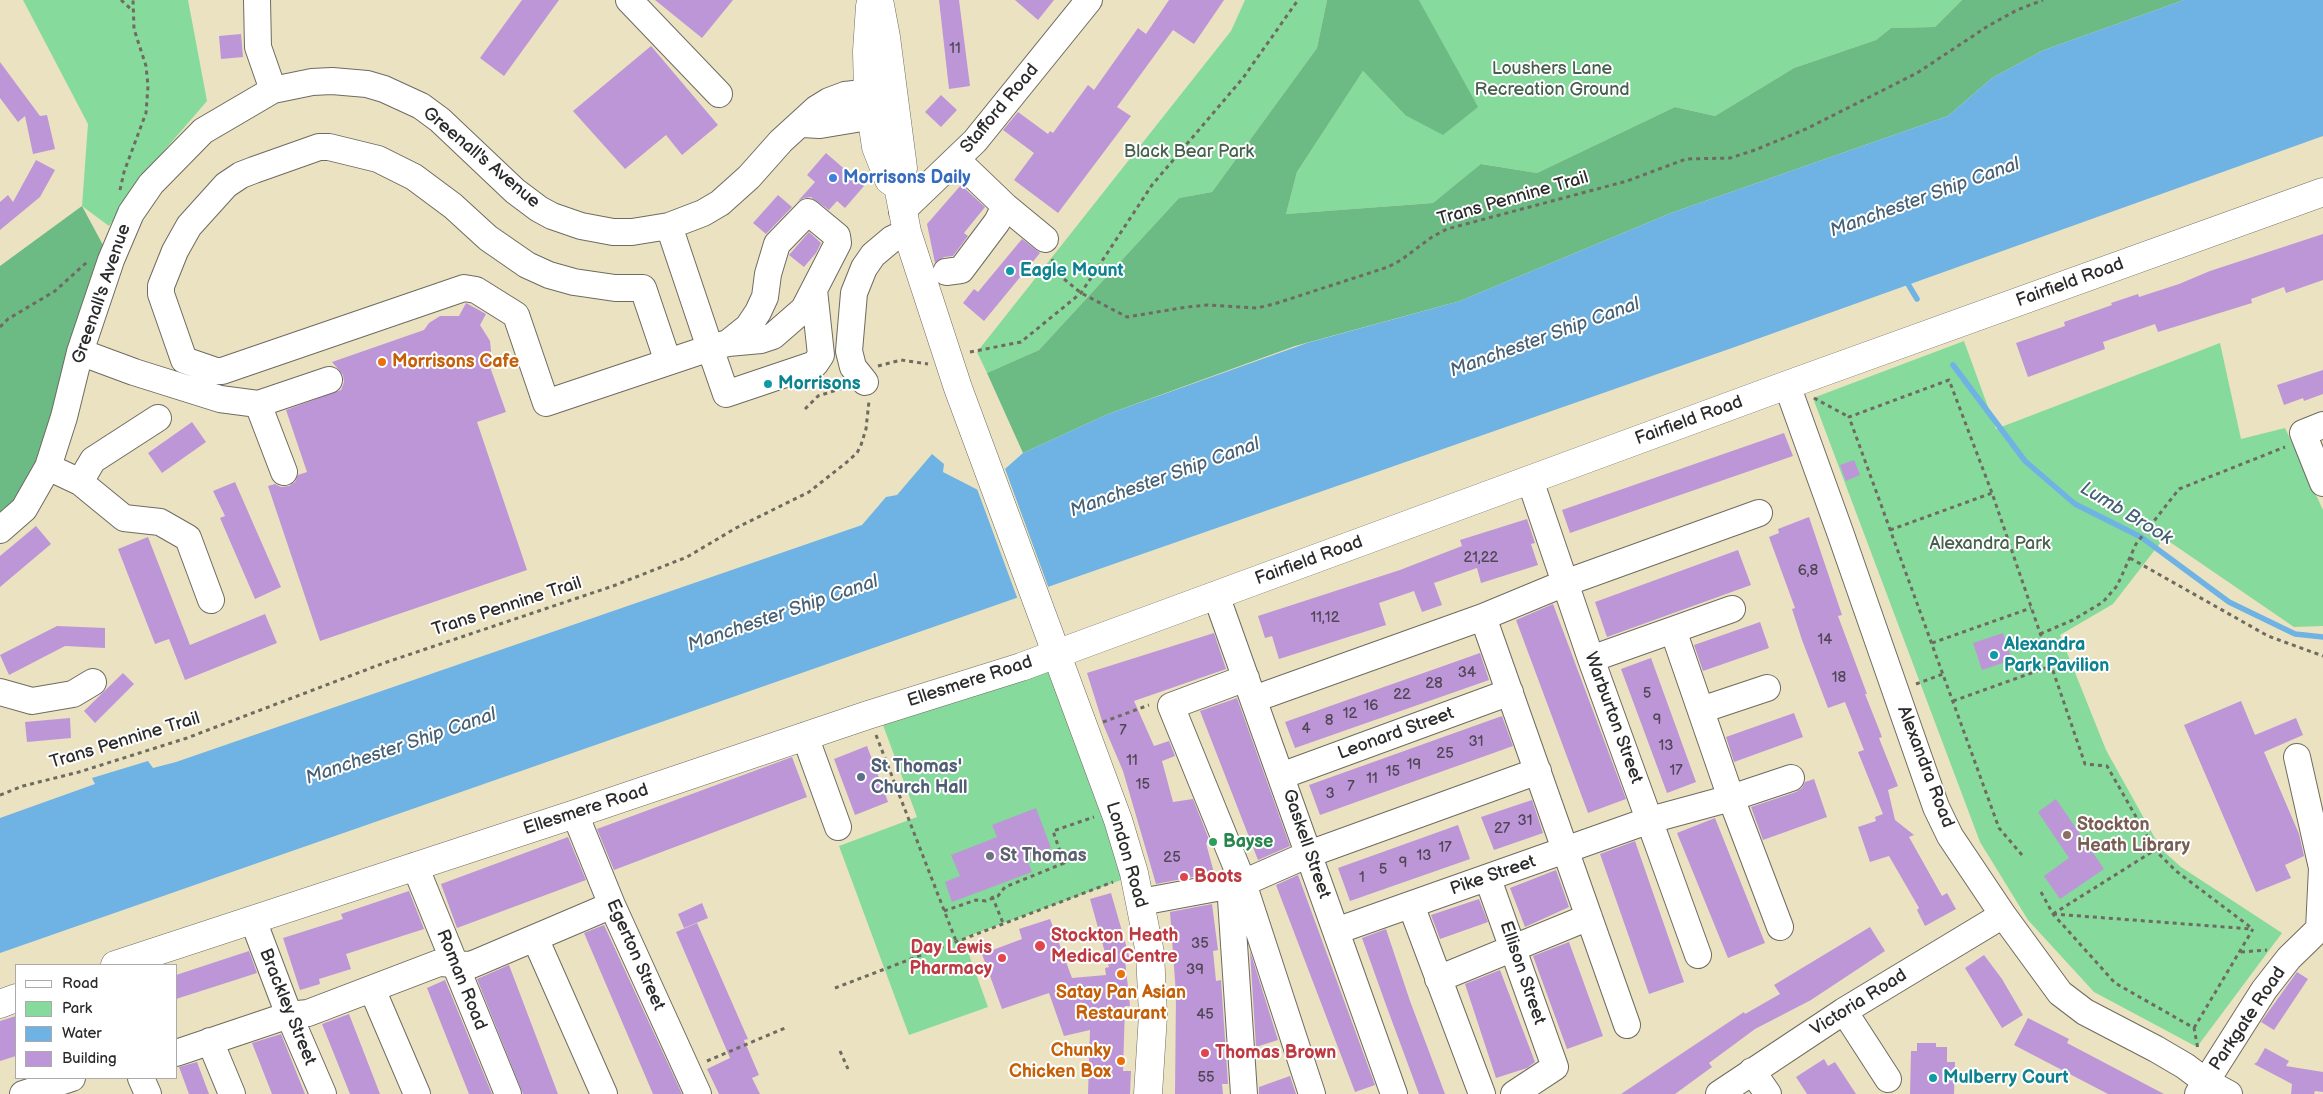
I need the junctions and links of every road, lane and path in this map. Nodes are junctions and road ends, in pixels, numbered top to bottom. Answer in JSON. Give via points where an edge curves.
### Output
{"nodes":[{"id":1,"x":121,"y":0,"type":"edge"},
{"id":2,"x":133,"y":0,"type":"edge"},
{"id":3,"x":257,"y":0,"type":"edge"},
{"id":4,"x":629,"y":0,"type":"edge"},
{"id":5,"x":871,"y":0,"type":"edge"},
{"id":6,"x":879,"y":0,"type":"edge"},
{"id":7,"x":1089,"y":0,"type":"edge"},
{"id":8,"x":1298,"y":0,"type":"edge"},
{"id":9,"x":2043,"y":0,"type":"edge"},
{"id":10,"x":133,"y":10,"type":"junction"},
{"id":11,"x":273,"y":90,"type":"junction"},
{"id":12,"x":719,"y":94,"type":"dead end"},
{"id":13,"x":882,"y":103,"type":"junction"},
{"id":14,"x":957,"y":160,"type":"junction"},
{"id":15,"x":2323,"y":192,"type":"edge"},
{"id":16,"x":1005,"y":206,"type":"junction"},
{"id":17,"x":902,"y":210,"type":"junction"},
{"id":18,"x":131,"y":213,"type":"junction"},
{"id":19,"x":669,"y":226,"type":"junction"},
{"id":20,"x":1044,"y":239,"type":"joint"},
{"id":21,"x":110,"y":260,"type":"junction"},
{"id":22,"x":946,"y":272,"type":"dead end"},
{"id":23,"x":1081,"y":293,"type":"junction"},
{"id":24,"x":809,"y":300,"type":"junction"},
{"id":25,"x":0,"y":327,"type":"edge"},
{"id":26,"x":719,"y":345,"type":"junction"},
{"id":27,"x":80,"y":352,"type":"junction"},
{"id":28,"x":950,"y":357,"type":"junction"},
{"id":29,"x":668,"y":362,"type":"junction"},
{"id":30,"x":329,"y":380,"type":"dead end"},
{"id":31,"x":207,"y":382,"type":"junction"},
{"id":32,"x":865,"y":382,"type":"junction"},
{"id":33,"x":1787,"y":385,"type":"junction"},
{"id":34,"x":838,"y":389,"type":"dead end"},
{"id":35,"x":258,"y":404,"type":"junction"},
{"id":36,"x":805,"y":409,"type":"dead end"},
{"id":37,"x":158,"y":418,"type":"dead end"},
{"id":38,"x":2303,"y":436,"type":"edge"},
{"id":39,"x":48,"y":467,"type":"junction"},
{"id":40,"x":284,"y":472,"type":"dead end"},
{"id":41,"x":1530,"y":480,"type":"junction"},
{"id":42,"x":80,"y":482,"type":"junction"},
{"id":43,"x":2323,"y":482,"type":"edge"},
{"id":44,"x":1992,"y":493,"type":"junction"},
{"id":45,"x":1759,"y":514,"type":"dead end"},
{"id":46,"x":0,"y":530,"type":"edge"},
{"id":47,"x":1890,"y":530,"type":"junction"},
{"id":48,"x":2130,"y":558,"type":"junction"},
{"id":49,"x":1565,"y":583,"type":"junction"},
{"id":50,"x":1216,"y":595,"type":"junction"},
{"id":51,"x":211,"y":600,"type":"dead end"},
{"id":52,"x":2031,"y":608,"type":"junction"},
{"id":53,"x":1732,"y":609,"type":"dead end"},
{"id":54,"x":1483,"y":617,"type":"junction"},
{"id":55,"x":1673,"y":630,"type":"junction"},
{"id":56,"x":2040,"y":634,"type":"junction"},
{"id":57,"x":1932,"y":643,"type":"junction"},
{"id":58,"x":1056,"y":654,"type":"junction"},
{"id":59,"x":2323,"y":656,"type":"edge"},
{"id":60,"x":1591,"y":659,"type":"junction"},
{"id":61,"x":2051,"y":666,"type":"junction"},
{"id":62,"x":1943,"y":674,"type":"junction"},
{"id":63,"x":93,"y":682,"type":"dead end"},
{"id":64,"x":1766,"y":688,"type":"dead end"},
{"id":65,"x":1250,"y":689,"type":"junction"},
{"id":66,"x":1896,"y":691,"type":"junction"},
{"id":67,"x":0,"y":692,"type":"edge"},
{"id":68,"x":1510,"y":692,"type":"junction"},
{"id":69,"x":1953,"y":701,"type":"junction"},
{"id":70,"x":1171,"y":706,"type":"junction"},
{"id":71,"x":1701,"y":710,"type":"junction"},
{"id":72,"x":868,"y":715,"type":"junction"},
{"id":73,"x":1084,"y":729,"type":"junction"},
{"id":74,"x":805,"y":736,"type":"junction"},
{"id":75,"x":2297,"y":757,"type":"dead end"},
{"id":76,"x":1538,"y":771,"type":"junction"},
{"id":77,"x":1281,"y":776,"type":"junction"},
{"id":78,"x":1791,"y":778,"type":"dead end"},
{"id":79,"x":0,"y":795,"type":"edge"},
{"id":80,"x":1731,"y":798,"type":"junction"},
{"id":81,"x":575,"y":814,"type":"junction"},
{"id":82,"x":1101,"y":815,"type":"dead end"},
{"id":83,"x":1650,"y":820,"type":"junction"},
{"id":84,"x":838,"y":828,"type":"dead end"},
{"id":85,"x":1567,"y":850,"type":"junction"},
{"id":86,"x":2155,"y":850,"type":"junction"},
{"id":87,"x":1310,"y":854,"type":"junction"},
{"id":88,"x":2022,"y":855,"type":"dead end"},
{"id":89,"x":415,"y":866,"type":"junction"},
{"id":90,"x":1134,"y":873,"type":"junction"},
{"id":91,"x":1488,"y":879,"type":"junction"},
{"id":92,"x":1236,"y":883,"type":"junction"},
{"id":93,"x":2041,"y":892,"type":"dead end"},
{"id":94,"x":992,"y":897,"type":"junction"},
{"id":95,"x":1141,"y":902,"type":"junction"},
{"id":96,"x":612,"y":905,"type":"junction"},
{"id":97,"x":1411,"y":905,"type":"junction"},
{"id":98,"x":944,"y":910,"type":"junction"},
{"id":99,"x":2053,"y":914,"type":"junction"},
{"id":100,"x":2003,"y":915,"type":"junction"},
{"id":101,"x":1589,"y":917,"type":"junction"},
{"id":102,"x":253,"y":920,"type":"junction"},
{"id":103,"x":1003,"y":923,"type":"junction"},
{"id":104,"x":1780,"y":927,"type":"dead end"},
{"id":105,"x":2321,"y":927,"type":"edge"},
{"id":106,"x":2253,"y":929,"type":"junction"},
{"id":107,"x":1336,"y":931,"type":"junction"},
{"id":108,"x":535,"y":938,"type":"junction"},
{"id":109,"x":956,"y":942,"type":"junction"},
{"id":110,"x":1513,"y":948,"type":"junction"},
{"id":111,"x":1698,"y":955,"type":"dead end"},
{"id":112,"x":118,"y":964,"type":"edge"},
{"id":113,"x":454,"y":964,"type":"junction"},
{"id":114,"x":1438,"y":979,"type":"junction"},
{"id":115,"x":835,"y":988,"type":"dead end"},
{"id":116,"x":372,"y":989,"type":"junction"},
{"id":117,"x":15,"y":998,"type":"edge"},
{"id":118,"x":0,"y":1004,"type":"edge"},
{"id":119,"x":1844,"y":1011,"type":"junction"},
{"id":120,"x":289,"y":1015,"type":"junction"},
{"id":121,"x":1627,"y":1025,"type":"dead end"},
{"id":122,"x":784,"y":1028,"type":"dead end"},
{"id":123,"x":2194,"y":1028,"type":"junction"},
{"id":124,"x":210,"y":1041,"type":"junction"},
{"id":125,"x":840,"y":1050,"type":"dead end"},
{"id":126,"x":178,"y":1052,"type":"edge"},
{"id":127,"x":848,"y":1069,"type":"dead end"},
{"id":128,"x":688,"y":1070,"type":"junction"},
{"id":129,"x":1752,"y":1071,"type":"junction"},
{"id":130,"x":69,"y":1079,"type":"edge"},
{"id":131,"x":141,"y":1079,"type":"edge"},
{"id":132,"x":1888,"y":1079,"type":"dead end"},
{"id":133,"x":2202,"y":1088,"type":"edge"},
{"id":134,"x":23,"y":1094,"type":"edge"},
{"id":135,"x":148,"y":1094,"type":"edge"},
{"id":136,"x":232,"y":1094,"type":"edge"},
{"id":137,"x":323,"y":1094,"type":"edge"},
{"id":138,"x":417,"y":1094,"type":"edge"},
{"id":139,"x":508,"y":1094,"type":"edge"},
{"id":140,"x":604,"y":1094,"type":"edge"},
{"id":141,"x":698,"y":1094,"type":"edge"},
{"id":142,"x":1148,"y":1094,"type":"edge"},
{"id":143,"x":1244,"y":1094,"type":"edge"},
{"id":144,"x":1312,"y":1094,"type":"edge"},
{"id":145,"x":1394,"y":1094,"type":"edge"},
{"id":146,"x":1482,"y":1094,"type":"edge"},
{"id":147,"x":1514,"y":1094,"type":"edge"},
{"id":148,"x":1719,"y":1094,"type":"edge"},
{"id":149,"x":1768,"y":1094,"type":"edge"},
{"id":150,"x":2229,"y":1094,"type":"edge"}],
"edges":[{"from":1,"to":10,"type":"path"},
{"from":2,"to":10,"type":"path"},
{"from":3,"to":11,"type":"street","via":[[258,47]]},
{"from":4,"to":12,"type":"street"},
{"from":5,"to":13,"type":"main road","via":[[867,51]]},
{"from":6,"to":13,"type":"main road","via":[[886,37]]},
{"from":7,"to":14,"type":"street","name":"Stafford Road"},
{"from":8,"to":23,"type":"path","via":[[1243,78],[1152,185]]},
{"from":9,"to":23,"type":"path","name":"Trans Pennine Trail","via":[[1988,26],[1917,73],[1806,129],[1730,158],[1686,159],[1627,181],[1447,230],[1432,236],[1388,267],[1308,294],[1257,308],[1208,305],[1127,317]]},
{"from":10,"to":18,"type":"path","via":[[134,29],[146,66],[148,86],[146,113],[121,182],[121,203]]},
{"from":11,"to":18,"type":"street","name":"Greenall's Avenue","via":[[203,132],[151,184]]},
{"from":11,"to":19,"type":"street","name":"Greenall's Avenue","via":[[332,81],[384,88],[421,106],[440,120],[514,191],[552,216],[613,232]]},
{"from":13,"to":17,"type":"main road","name":"London Road","via":[[878,155]]},
{"from":13,"to":19,"type":"street","name":"Greenall's Avenue","via":[[820,125],[802,124],[780,141],[735,192],[703,213]]},
{"from":14,"to":16,"type":"street"},
{"from":14,"to":17,"type":"street","name":"Stafford Road"},
{"from":15,"to":33,"type":"main road","name":"Fairfield Road"},
{"from":16,"to":20,"type":"street"},
{"from":16,"to":22,"type":"street","via":[[961,270]]},
{"from":17,"to":28,"type":"main road","name":"London Road"},
{"from":17,"to":32,"type":"street","name":"Stafford Road","via":[[892,239],[873,255],[854,293],[849,351],[853,367]]},
{"from":18,"to":21,"type":"street","name":"Greenall's Avenue"},
{"from":19,"to":26,"type":"street"},
{"from":20,"to":23,"type":"path","name":"Trans Pennine Trail","via":[[1058,274]]},
{"from":21,"to":25,"type":"path","via":[[94,256],[55,291]]},
{"from":21,"to":27,"type":"street","name":"Greenall's Avenue"},
{"from":23,"to":28,"type":"path","via":[[1021,342]]},
{"from":24,"to":26,"type":"street","via":[[773,336]]},
{"from":24,"to":26,"type":"street","via":[[821,355],[815,364],[726,394]]},
{"from":24,"to":26,"type":"street","via":[[838,243],[837,236],[808,212],[777,244],[765,298],[748,327]]},
{"from":26,"to":29,"type":"street"},
{"from":27,"to":31,"type":"street","via":[[134,372]]},
{"from":27,"to":39,"type":"street","name":"Greenall's Avenue"},
{"from":28,"to":32,"type":"path","via":[[925,364],[891,362],[874,369]]},
{"from":28,"to":58,"type":"main road","name":"London Road","via":[[958,388]]},
{"from":29,"to":31,"type":"street","via":[[546,403],[516,315],[468,288],[222,371]]},
{"from":29,"to":31,"type":"street","via":[[643,288],[574,282],[527,265],[488,238],[414,177],[378,159],[319,147],[241,175],[226,185],[201,211],[175,251],[161,294],[184,360]]},
{"from":30,"to":35,"type":"street"},
{"from":31,"to":35,"type":"street","via":[[220,399]]},
{"from":32,"to":79,"type":"path","name":"Trans Pennine Trail","via":[[869,398],[866,429],[857,452],[809,492],[736,528],[687,557],[613,586],[384,663],[187,738]]},
{"from":33,"to":41,"type":"main road","name":"Fairfield Road"},
{"from":33,"to":66,"type":"street","name":"Alexandra Road"},
{"from":34,"to":36,"type":"path","via":[[818,396]]},
{"from":35,"to":40,"type":"street"},
{"from":37,"to":42,"type":"street","via":[[93,460]]},
{"from":38,"to":43,"type":"street"},
{"from":38,"to":48,"type":"path","via":[[2179,489],[2136,544]]},
{"from":39,"to":42,"type":"street"},
{"from":39,"to":46,"type":"street","name":"Greenall's Avenue","via":[[24,509]]},
{"from":41,"to":49,"type":"street","name":"Warburton Street"},
{"from":41,"to":50,"type":"main road","name":"Fairfield Road"},
{"from":42,"to":51,"type":"street","via":[[124,518],[160,522],[188,538]]},
{"from":44,"to":47,"type":"path"},
{"from":44,"to":47,"type":"path","via":[[1949,380],[1849,417]]},
{"from":44,"to":52,"type":"path"},
{"from":45,"to":49,"type":"street"},
{"from":47,"to":57,"type":"path"},
{"from":48,"to":56,"type":"path","via":[[2117,586],[2103,602]]},
{"from":48,"to":59,"type":"path","via":[[2268,636]]},
{"from":49,"to":54,"type":"street"},
{"from":49,"to":60,"type":"street","name":"Warburton Street"},
{"from":50,"to":58,"type":"main road","name":"Fairfield Road"},
{"from":50,"to":65,"type":"street","name":"Gaskell Street"},
{"from":52,"to":56,"type":"path"},
{"from":52,"to":57,"type":"path"},
{"from":53,"to":55,"type":"street"},
{"from":54,"to":65,"type":"street"},
{"from":54,"to":68,"type":"street"},
{"from":55,"to":60,"type":"street"},
{"from":55,"to":71,"type":"street"},
{"from":56,"to":61,"type":"path"},
{"from":57,"to":62,"type":"path"},
{"from":58,"to":72,"type":"main road","name":"Ellesmere Road"},
{"from":58,"to":73,"type":"main road","name":"London Road"},
{"from":60,"to":83,"type":"street","name":"Warburton Street"},
{"from":61,"to":69,"type":"path"},
{"from":61,"to":86,"type":"path","via":[[2085,764],[2107,766]]},
{"from":62,"to":66,"type":"path"},
{"from":62,"to":69,"type":"path"},
{"from":63,"to":67,"type":"street","via":[[73,694],[32,701]]},
{"from":64,"to":71,"type":"street"},
{"from":65,"to":70,"type":"street"},
{"from":65,"to":77,"type":"street","name":"Gaskell Street"},
{"from":66,"to":100,"type":"street","name":"Alexandra Road","via":[[1942,821]]},
{"from":68,"to":76,"type":"street"},
{"from":68,"to":77,"type":"street","name":"Leonard Street"},
{"from":69,"to":88,"type":"path","via":[[1999,828]]},
{"from":70,"to":73,"type":"path","via":[[1162,700]]},
{"from":70,"to":92,"type":"street"},
{"from":71,"to":80,"type":"street"},
{"from":72,"to":74,"type":"main road","name":"Ellesmere Road"},
{"from":72,"to":98,"type":"path"},
{"from":73,"to":90,"type":"main road","name":"London Road"},
{"from":74,"to":81,"type":"main road","name":"Ellesmere Road"},
{"from":74,"to":84,"type":"street"},
{"from":75,"to":105,"type":"street","via":[[2322,868]]},
{"from":76,"to":85,"type":"street"},
{"from":76,"to":87,"type":"street"},
{"from":77,"to":87,"type":"street","name":"Gaskell Street"},
{"from":78,"to":80,"type":"street","name":"Pike Street"},
{"from":80,"to":83,"type":"street","name":"Pike Street"},
{"from":80,"to":104,"type":"street"},
{"from":81,"to":89,"type":"main road","name":"Ellesmere Road"},
{"from":81,"to":96,"type":"street","name":"Egerton Street"},
{"from":82,"to":94,"type":"path","via":[[1053,832],[1064,863],[1005,887],[998,896]]},
{"from":83,"to":85,"type":"street","name":"Pike Street"},
{"from":83,"to":111,"type":"street","name":"Warburton Street"},
{"from":85,"to":91,"type":"street","name":"Pike Street"},
{"from":85,"to":101,"type":"street"},
{"from":86,"to":99,"type":"path"},
{"from":86,"to":106,"type":"path","via":[[2176,871]]},
{"from":87,"to":92,"type":"street"},
{"from":87,"to":107,"type":"street","name":"Gaskell Street"},
{"from":89,"to":102,"type":"main road","name":"Ellesmere Road"},
{"from":89,"to":113,"type":"street","name":"Roman Road"},
{"from":90,"to":95,"type":"main road","name":"London Road"},
{"from":90,"to":103,"type":"path"},
{"from":91,"to":97,"type":"street","name":"Pike Street"},
{"from":91,"to":110,"type":"street","name":"Ellison Street"},
{"from":92,"to":95,"type":"street"},
{"from":92,"to":143,"type":"street"},
{"from":92,"to":144,"type":"street"},
{"from":93,"to":99,"type":"path"},
{"from":94,"to":98,"type":"path"},
{"from":94,"to":103,"type":"path"},
{"from":95,"to":142,"type":"main road","name":"London Road","via":[[1152,981]]},
{"from":96,"to":108,"type":"street"},
{"from":96,"to":128,"type":"street","name":"Egerton Street"},
{"from":97,"to":107,"type":"street","name":"Pike Street"},
{"from":97,"to":114,"type":"street"},
{"from":98,"to":109,"type":"path"},
{"from":99,"to":106,"type":"path"},
{"from":99,"to":123,"type":"path","via":[[2115,983]]},
{"from":100,"to":119,"type":"street","name":"Victoria Road"},
{"from":100,"to":133,"type":"street","name":"Alexandra Road","via":[[2060,993],[2085,1012],[2156,1049]]},
{"from":101,"to":110,"type":"street"},
{"from":101,"to":121,"type":"street"},
{"from":102,"to":112,"type":"main road","name":"Ellesmere Road"},
{"from":102,"to":120,"type":"street","name":"Brackley Street"},
{"from":103,"to":109,"type":"path"},
{"from":105,"to":133,"type":"street","name":"Parkgate Road","via":[[2289,958],[2264,990]]},
{"from":106,"to":123,"type":"path"},
{"from":107,"to":145,"type":"street","name":"Gaskell Street"},
{"from":108,"to":113,"type":"street","via":[[471,965]]},
{"from":108,"to":140,"type":"street"},
{"from":109,"to":115,"type":"path"},
{"from":110,"to":114,"type":"street"},
{"from":110,"to":147,"type":"street","name":"Ellison Street","via":[[1555,1067]]},
{"from":113,"to":116,"type":"street","via":[[439,963]]},
{"from":113,"to":139,"type":"street","name":"Roman Road"},
{"from":114,"to":146,"type":"street"},
{"from":116,"to":120,"type":"street","via":[[308,1013]]},
{"from":116,"to":138,"type":"street"},
{"from":117,"to":118,"type":"main road"},
{"from":119,"to":129,"type":"street","name":"Victoria Road"},
{"from":119,"to":132,"type":"street"},
{"from":120,"to":124,"type":"street"},
{"from":120,"to":137,"type":"street","name":"Brackley Street"},
{"from":122,"to":128,"type":"path"},
{"from":123,"to":133,"type":"path"},
{"from":124,"to":126,"type":"street"},
{"from":124,"to":136,"type":"street"},
{"from":125,"to":127,"type":"path"},
{"from":128,"to":141,"type":"street","name":"Egerton Street"},
{"from":129,"to":148,"type":"street","name":"Victoria Road"},
{"from":129,"to":149,"type":"street"},
{"from":130,"to":134,"type":"street"},
{"from":131,"to":135,"type":"street"},
{"from":133,"to":150,"type":"street","name":"Alexandra Road"}]}
